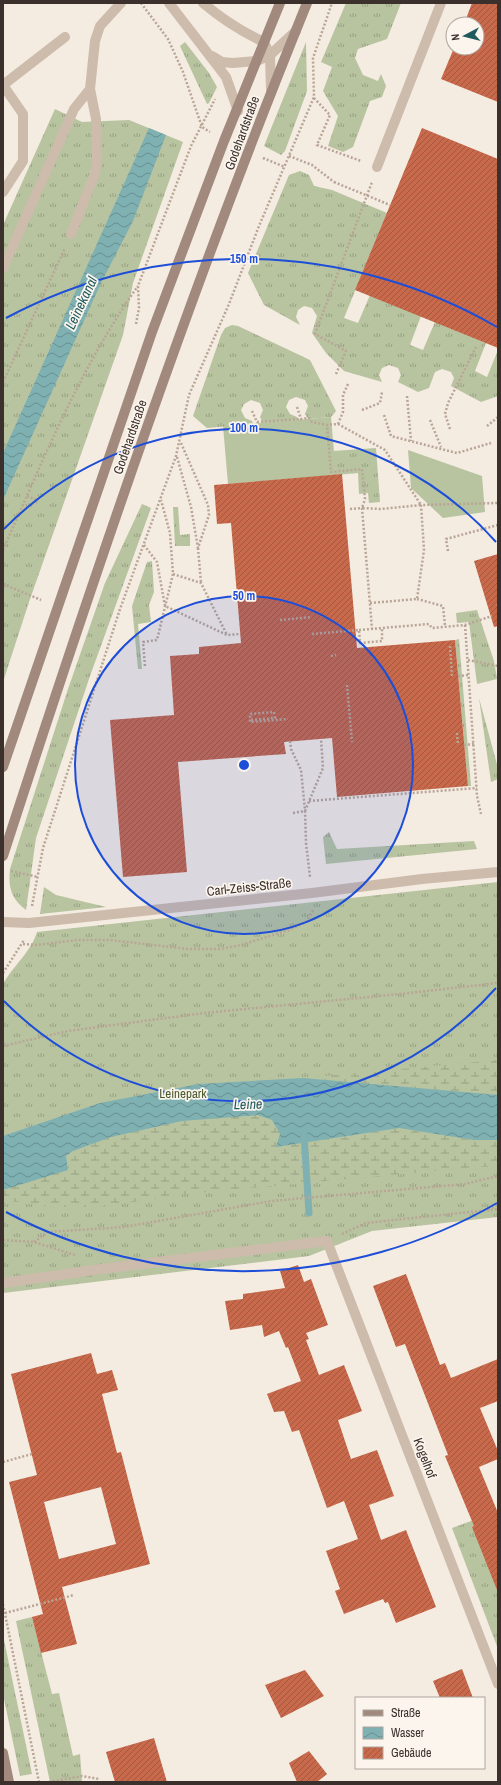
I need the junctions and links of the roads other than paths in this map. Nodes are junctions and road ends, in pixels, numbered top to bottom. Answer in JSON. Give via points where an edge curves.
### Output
{"nodes":[{"id":1,"x":120,"y":3,"type":"edge"},
{"id":2,"x":169,"y":3,"type":"edge"},
{"id":3,"x":203,"y":3,"type":"edge"},
{"id":4,"x":280,"y":3,"type":"edge"},
{"id":5,"x":307,"y":3,"type":"edge"},
{"id":6,"x":441,"y":3,"type":"edge"},
{"id":7,"x":296,"y":31,"type":"junction"},
{"id":8,"x":65,"y":37,"type":"dead end"},
{"id":9,"x":264,"y":42,"type":"junction"},
{"id":10,"x":209,"y":55,"type":"junction"},
{"id":11,"x":270,"y":56,"type":"junction"},
{"id":12,"x":257,"y":61,"type":"junction"},
{"id":13,"x":90,"y":89,"type":"junction"},
{"id":14,"x":271,"y":90,"type":"junction"},
{"id":15,"x":238,"y":111,"type":"junction"},
{"id":16,"x":377,"y":167,"type":"road end"},
{"id":17,"x":3,"y":192,"type":"edge"},
{"id":18,"x":71,"y":234,"type":"road end"},
{"id":19,"x":3,"y":268,"type":"edge"},
{"id":20,"x":3,"y":767,"type":"edge"},
{"id":21,"x":3,"y":856,"type":"edge"},
{"id":22,"x":498,"y":872,"type":"edge"},
{"id":23,"x":3,"y":922,"type":"edge"},
{"id":24,"x":3,"y":1283,"type":"edge"},
{"id":25,"x":498,"y":1684,"type":"edge"},
{"id":26,"x":3,"y":1753,"type":"edge"},
{"id":27,"x":9,"y":1782,"type":"edge"}],
"edges":[{"from":1,"to":13,"type":"street","via":[[100,26],[92,58]]},
{"from":2,"to":10,"type":"street"},
{"from":3,"to":9,"type":"street","via":[[246,34]]},
{"from":4,"to":9,"type":"street","name":"Godehardstraße"},
{"from":5,"to":7,"type":"street","name":"Godehardstraße"},
{"from":6,"to":16,"type":"street"},
{"from":7,"to":11,"type":"street","name":"Godehardstraße"},
{"from":7,"to":14,"type":"street","name":"Godehardstraße"},
{"from":8,"to":17,"type":"street","via":[[3,85],[23,114],[23,161]]},
{"from":9,"to":11,"type":"street"},
{"from":9,"to":12,"type":"street","name":"Godehardstraße"},
{"from":10,"to":12,"type":"street","name":"Godehardstraße","via":[[222,62]]},
{"from":10,"to":15,"type":"street","via":[[226,77]]},
{"from":11,"to":12,"type":"street","name":"Godehardstraße"},
{"from":11,"to":14,"type":"street"},
{"from":12,"to":15,"type":"street","name":"Godehardstraße"},
{"from":13,"to":18,"type":"street","via":[[96,119],[96,163],[94,176]]},
{"from":13,"to":19,"type":"street","via":[[74,109]]},
{"from":14,"to":21,"type":"street","name":"Godehardstraße","via":[[84,606]]},
{"from":15,"to":20,"type":"street","name":"Godehardstraße","via":[[152,332]]},
{"from":22,"to":23,"type":"street","name":"Carl-Zeiss-Straße","via":[[29,923]]},
{"from":24,"to":25,"type":"street","name":"Kogelhof","via":[[327,1241]]},
{"from":26,"to":27,"type":"street"}]}
